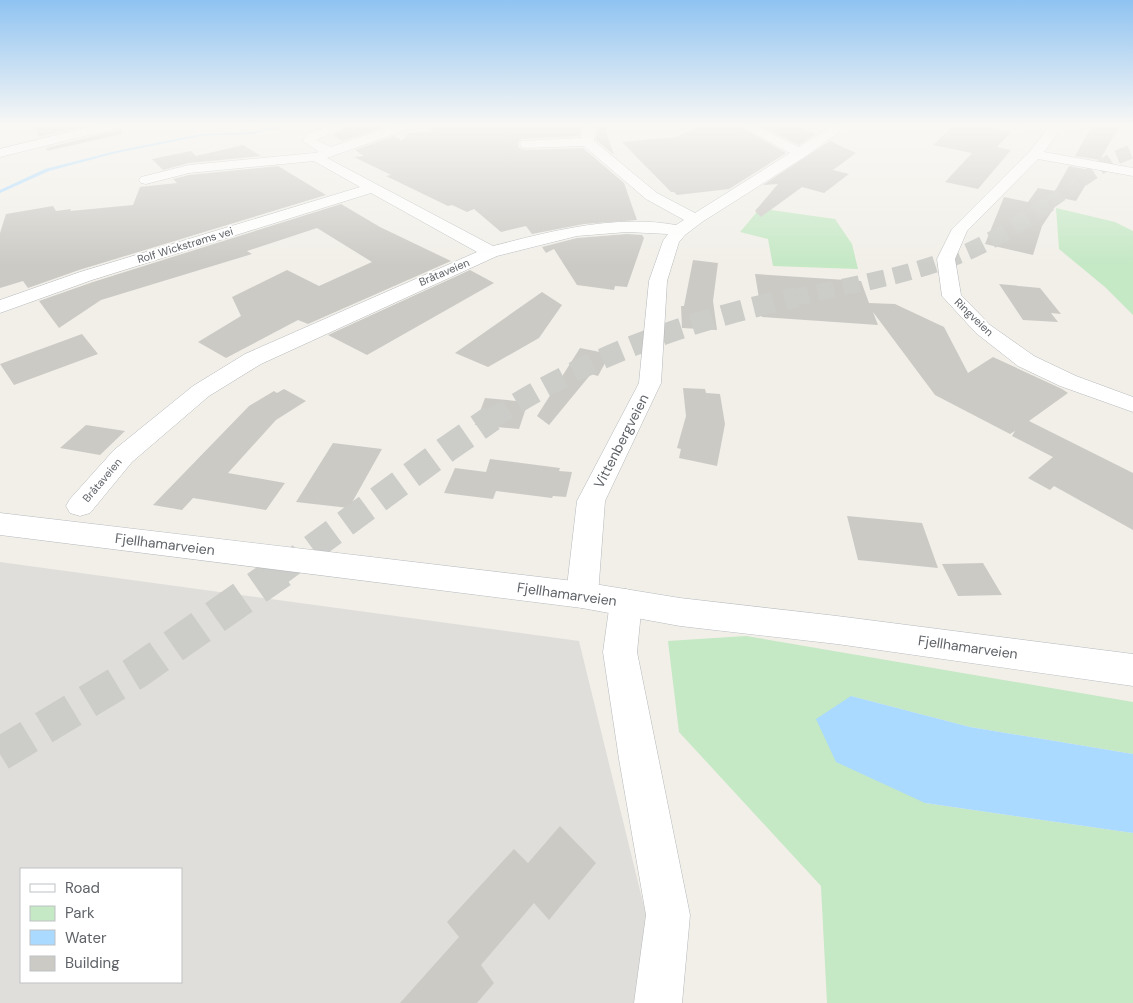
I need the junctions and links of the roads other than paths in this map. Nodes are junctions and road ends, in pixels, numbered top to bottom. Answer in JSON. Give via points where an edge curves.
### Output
{"nodes":[{"id":1,"x":182,"y":171,"type":"edge"},
{"id":2,"x":346,"y":171,"type":"edge"},
{"id":3,"x":621,"y":171,"type":"edge"},
{"id":4,"x":773,"y":171,"type":"edge"},
{"id":5,"x":1018,"y":171,"type":"edge"},
{"id":6,"x":146,"y":180,"type":"dead end"},
{"id":7,"x":372,"y":188,"type":"junction"},
{"id":8,"x":687,"y":225,"type":"junction"},
{"id":9,"x":491,"y":252,"type":"junction"},
{"id":10,"x":0,"y":307,"type":"edge"},
{"id":11,"x":1133,"y":405,"type":"edge"},
{"id":12,"x":80,"y":506,"type":"dead end"},
{"id":13,"x":0,"y":524,"type":"edge"},
{"id":14,"x":582,"y":595,"type":"junction"},
{"id":15,"x":626,"y":602,"type":"junction"},
{"id":16,"x":1133,"y":670,"type":"edge"},
{"id":17,"x":658,"y":1003,"type":"edge"}],
"edges":[{"from":1,"to":6,"type":"street"},
{"from":2,"to":7,"type":"street"},
{"from":3,"to":8,"type":"street"},
{"from":4,"to":8,"type":"street"},
{"from":5,"to":11,"type":"street","name":"Ringveien","via":[[960,229],[946,259],[952,296],[983,329],[1026,360],[1068,381]]},
{"from":7,"to":9,"type":"street"},
{"from":7,"to":10,"type":"street","name":"Rolf Wickstrøms vei","via":[[86,276]]},
{"from":8,"to":9,"type":"street","name":"Bråtaveien","via":[[577,231]]},
{"from":8,"to":14,"type":"street","name":"Vittenbergveien","via":[[671,241],[658,281],[650,383],[591,501]]},
{"from":9,"to":12,"type":"street","name":"Bråtaveien","via":[[253,359],[201,391],[123,456]]},
{"from":13,"to":14,"type":"street","name":"Fjellhamarveien"},
{"from":14,"to":15,"type":"street","name":"Fjellhamarveien"},
{"from":15,"to":16,"type":"street","name":"Fjellhamarveien","via":[[680,612]]},
{"from":15,"to":17,"type":"street","via":[[620,652],[668,915]]}]}
